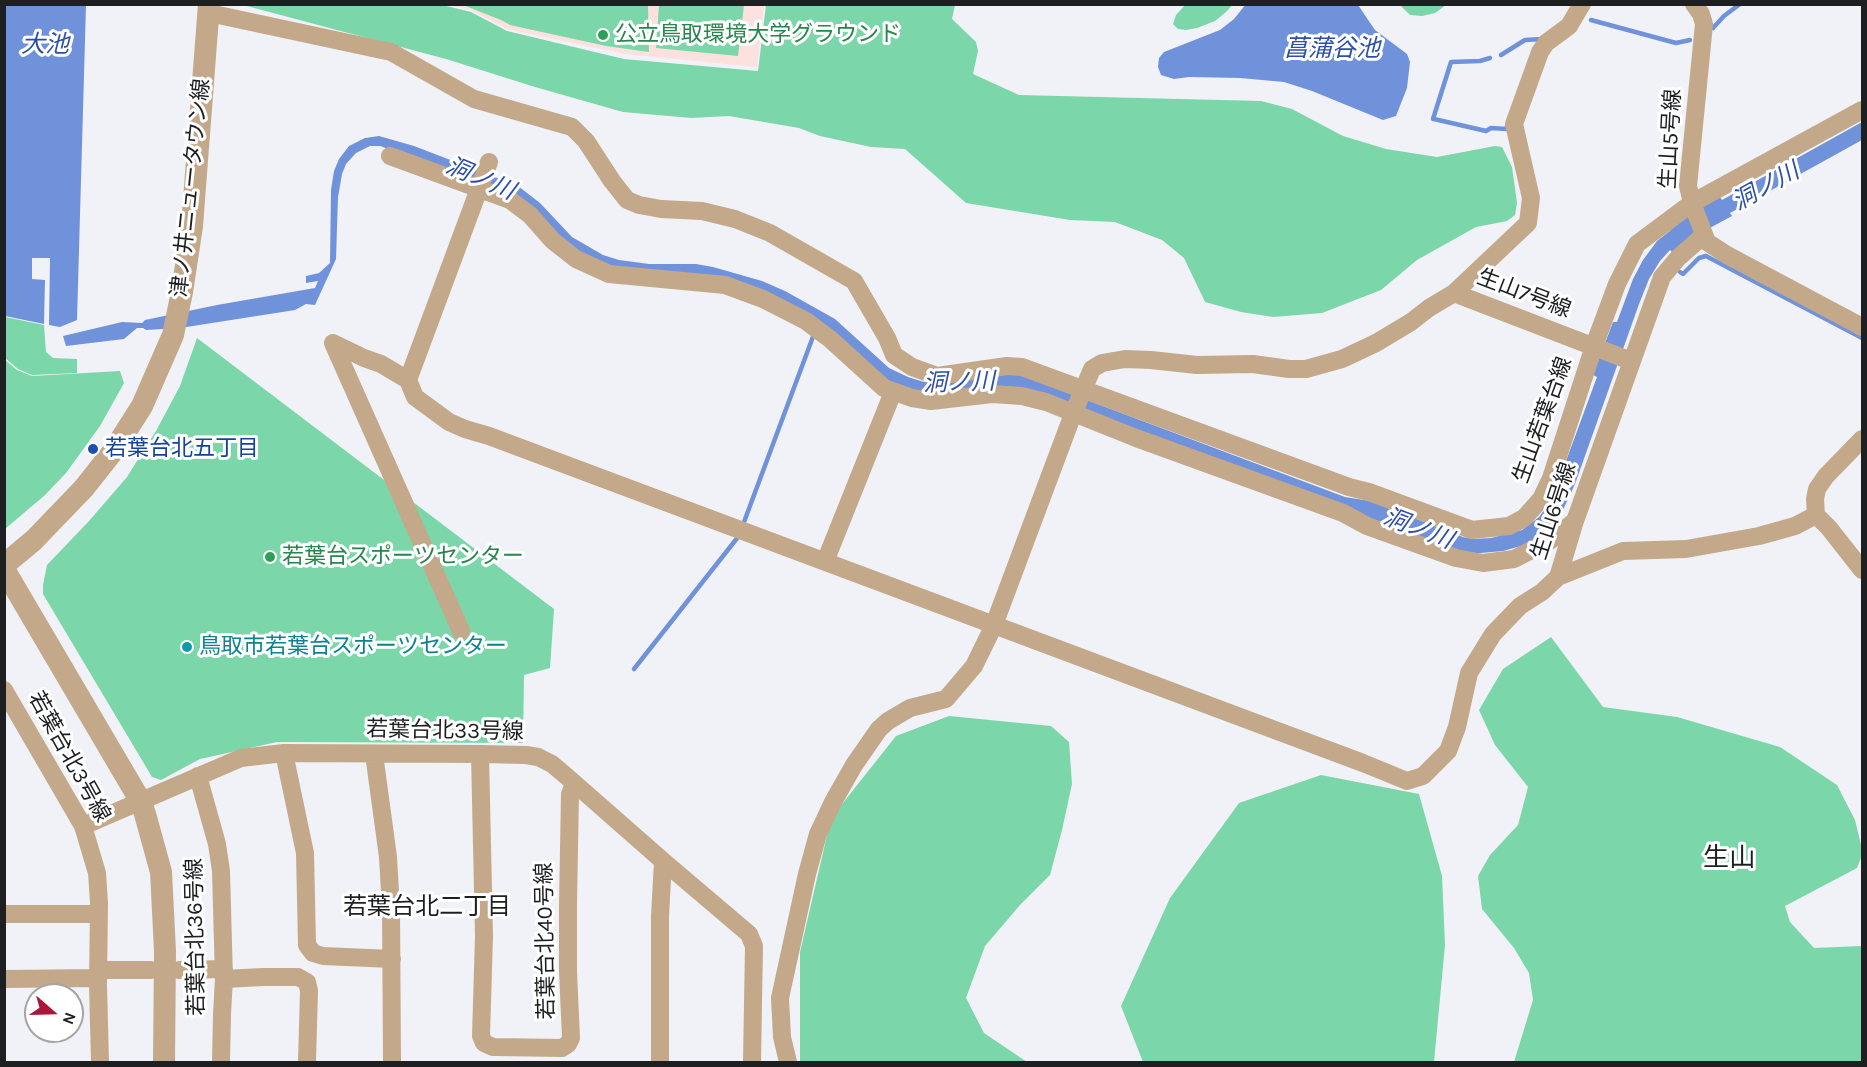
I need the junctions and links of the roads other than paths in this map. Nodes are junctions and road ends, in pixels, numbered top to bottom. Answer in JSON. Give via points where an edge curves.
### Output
{"nodes":[{"id":1,"x":1582,"y":4,"type":"edge"},
{"id":2,"x":1695,"y":4,"type":"edge"},
{"id":3,"x":209,"y":9,"type":"edge"},
{"id":4,"x":1863,"y":110,"type":"edge"},
{"id":5,"x":390,"y":156,"type":"dead end"},
{"id":6,"x":489,"y":162,"type":"dead end"},
{"id":7,"x":479,"y":190,"type":"junction"},
{"id":8,"x":1692,"y":203,"type":"junction"},
{"id":9,"x":1704,"y":235,"type":"junction"},
{"id":10,"x":1454,"y":293,"type":"junction"},
{"id":11,"x":1863,"y":327,"type":"edge"},
{"id":12,"x":1594,"y":346,"type":"junction"},
{"id":13,"x":1631,"y":361,"type":"junction"},
{"id":14,"x":408,"y":380,"type":"junction"},
{"id":15,"x":1083,"y":389,"type":"junction"},
{"id":16,"x":893,"y":392,"type":"junction"},
{"id":17,"x":1073,"y":414,"type":"junction"},
{"id":18,"x":1863,"y":439,"type":"edge"},
{"id":19,"x":1816,"y":515,"type":"junction"},
{"id":20,"x":1575,"y":521,"type":"junction"},
{"id":21,"x":825,"y":562,"type":"junction"},
{"id":22,"x":4,"y":567,"type":"edge"},
{"id":23,"x":1863,"y":570,"type":"edge"},
{"id":24,"x":1558,"y":577,"type":"junction"},
{"id":25,"x":994,"y":625,"type":"junction"},
{"id":26,"x":461,"y":631,"type":"dead end"},
{"id":27,"x":4,"y":690,"type":"edge"},
{"id":28,"x":284,"y":753,"type":"junction"},
{"id":29,"x":374,"y":754,"type":"junction"},
{"id":30,"x":480,"y":754,"type":"junction"},
{"id":31,"x":198,"y":776,"type":"junction"},
{"id":32,"x":574,"y":784,"type":"junction"},
{"id":33,"x":141,"y":802,"type":"junction"},
{"id":34,"x":83,"y":826,"type":"junction"},
{"id":35,"x":663,"y":861,"type":"junction"},
{"id":36,"x":5,"y":910,"type":"edge"},
{"id":37,"x":99,"y":914,"type":"junction"},
{"id":38,"x":392,"y":959,"type":"junction"},
{"id":39,"x":151,"y":970,"type":"dead end"},
{"id":40,"x":179,"y":970,"type":"dead end"},
{"id":41,"x":98,"y":974,"type":"junction"},
{"id":42,"x":224,"y":974,"type":"junction"},
{"id":43,"x":4,"y":979,"type":"edge"},
{"id":44,"x":100,"y":1062,"type":"edge"},
{"id":45,"x":164,"y":1062,"type":"edge"},
{"id":46,"x":221,"y":1062,"type":"edge"},
{"id":47,"x":307,"y":1062,"type":"edge"},
{"id":48,"x":392,"y":1062,"type":"edge"},
{"id":49,"x":660,"y":1062,"type":"edge"},
{"id":50,"x":752,"y":1062,"type":"edge"},
{"id":51,"x":788,"y":1062,"type":"edge"}],
"edges":[{"from":1,"to":10,"type":"street","name":"生山7号線","via":[[1569,26],[1539,52],[1514,124],[1531,198],[1528,223]]},
{"from":2,"to":8,"type":"street","name":"生山5号線","via":[[1704,24],[1688,186]]},
{"from":3,"to":15,"type":"street","name":"生山若葉台線","via":[[391,52],[474,99],[572,128],[586,141],[627,200],[735,219],[780,238],[854,281],[894,355],[912,367],[937,376],[1022,367]]},
{"from":3,"to":22,"type":"street","name":"津ノ井ニュータウン線","via":[[192,225],[173,335],[142,406],[114,450],[84,488]]},
{"from":4,"to":8,"type":"street","name":"生山若葉台線"},
{"from":5,"to":7,"type":"street"},
{"from":6,"to":7,"type":"street"},
{"from":7,"to":14,"type":"street"},
{"from":7,"to":16,"type":"street","via":[[510,200],[576,259],[609,274],[724,285],[763,299],[806,321]]},
{"from":8,"to":9,"type":"street","name":"生山5号線"},
{"from":8,"to":12,"type":"street","name":"生山若葉台線","via":[[1637,244]]},
{"from":9,"to":11,"type":"street","name":"生山5号線","via":[[1707,242],[1727,255]]},
{"from":9,"to":13,"type":"street","name":"生山6号線","via":[[1662,277]]},
{"from":10,"to":12,"type":"street","name":"生山7号線"},
{"from":10,"to":15,"type":"street","via":[[1376,343],[1342,359],[1306,369],[1125,360],[1102,363],[1092,369]]},
{"from":12,"to":13,"type":"street","name":"生山7号線"},
{"from":12,"to":15,"type":"street","name":"生山若葉台線","via":[[1541,499],[1524,518],[1489,530],[1452,524]]},
{"from":13,"to":20,"type":"street","name":"生山6号線"},
{"from":14,"to":21,"type":"street","via":[[415,397],[465,429]]},
{"from":14,"to":26,"type":"street","via":[[333,343]]},
{"from":15,"to":17,"type":"street"},
{"from":16,"to":17,"type":"street","via":[[931,401],[992,394],[1022,396]]},
{"from":16,"to":21,"type":"street"},
{"from":17,"to":20,"type":"street","via":[[1456,558],[1483,563],[1514,559],[1551,540]]},
{"from":17,"to":25,"type":"street"},
{"from":18,"to":19,"type":"street","via":[[1817,489]]},
{"from":19,"to":23,"type":"street"},
{"from":19,"to":24,"type":"street","name":"生山6号線","via":[[1795,526],[1759,536],[1686,549],[1623,552]]},
{"from":20,"to":24,"type":"street","name":"生山6号線"},
{"from":21,"to":25,"type":"street"},
{"from":22,"to":33,"type":"street"},
{"from":24,"to":25,"type":"street","via":[[1492,634],[1469,673],[1448,751],[1423,776],[1407,781]]},
{"from":25,"to":51,"type":"street","via":[[958,688],[946,699],[910,708],[879,729],[833,802],[818,834],[780,998]]},
{"from":27,"to":34,"type":"street","name":"若葉台北3号線"},
{"from":28,"to":29,"type":"street","name":"若葉台北33号線"},
{"from":28,"to":31,"type":"street","name":"若葉台北33号線","via":[[241,758]]},
{"from":28,"to":38,"type":"street","via":[[305,853],[307,945],[313,953],[323,956]]},
{"from":29,"to":30,"type":"street","name":"若葉台北33号線"},
{"from":29,"to":38,"type":"street","via":[[388,857]]},
{"from":30,"to":32,"type":"street","name":"若葉台北33号線","via":[[538,758],[552,764]]},
{"from":30,"to":32,"type":"street","name":"若葉台北40号線","via":[[484,936],[480,1036],[488,1046],[562,1048],[571,1038],[568,904],[570,794]]},
{"from":31,"to":33,"type":"street","name":"若葉台北33号線"},
{"from":31,"to":42,"type":"street","name":"若葉台北36号線","via":[[217,844]]},
{"from":32,"to":35,"type":"street","name":"若葉台北33号線"},
{"from":33,"to":34,"type":"street","name":"若葉台北33号線"},
{"from":33,"to":45,"type":"street","via":[[161,872]]},
{"from":34,"to":37,"type":"street","name":"若葉台北3号線","via":[[97,873]]},
{"from":35,"to":49,"type":"street"},
{"from":35,"to":50,"type":"street","name":"若葉台北33号線","via":[[749,933],[754,946]]},
{"from":36,"to":37,"type":"street"},
{"from":37,"to":41,"type":"street","name":"若葉台北3号線"},
{"from":38,"to":48,"type":"street"},
{"from":39,"to":41,"type":"street"},
{"from":40,"to":42,"type":"street"},
{"from":41,"to":43,"type":"street"},
{"from":41,"to":44,"type":"street","name":"若葉台北3号線"},
{"from":42,"to":46,"type":"street","name":"若葉台北36号線"},
{"from":42,"to":47,"type":"street","via":[[298,977],[307,981]]}]}
